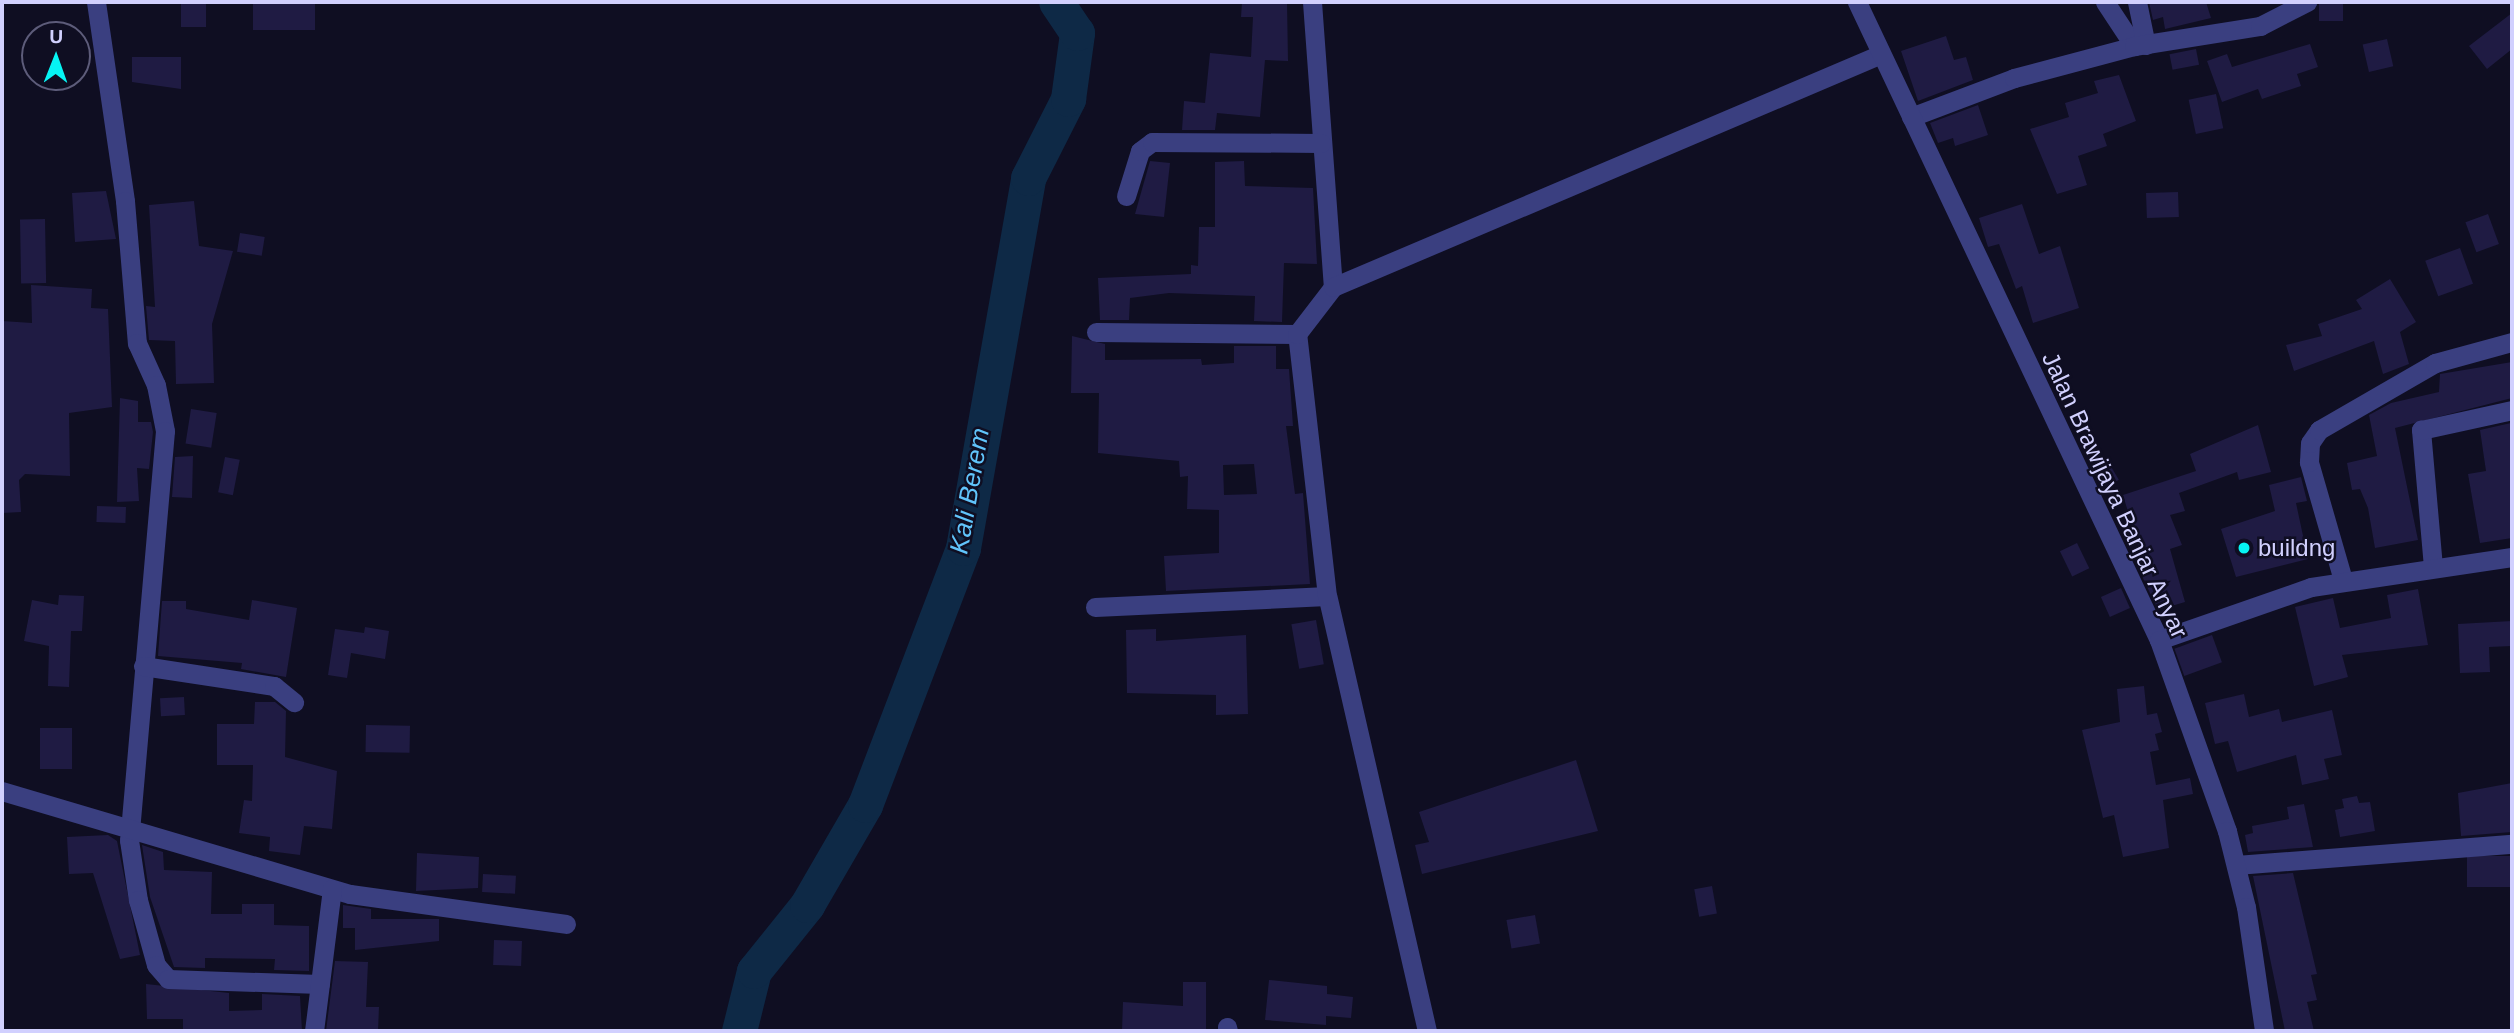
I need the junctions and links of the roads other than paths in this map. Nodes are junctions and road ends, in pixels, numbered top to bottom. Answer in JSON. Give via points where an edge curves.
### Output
{"nodes":[{"id":1,"x":96,"y":2,"type":"edge"},
{"id":2,"x":1312,"y":2,"type":"edge"},
{"id":3,"x":1857,"y":2,"type":"edge"},
{"id":4,"x":2105,"y":2,"type":"edge"},
{"id":5,"x":2137,"y":2,"type":"edge"},
{"id":6,"x":2307,"y":2,"type":"edge"},
{"id":7,"x":2140,"y":45,"type":"junction"},
{"id":8,"x":1879,"y":55,"type":"junction"},
{"id":9,"x":1911,"y":117,"type":"junction"},
{"id":10,"x":1321,"y":143,"type":"junction"},
{"id":11,"x":1126,"y":196,"type":"dead end"},
{"id":12,"x":1333,"y":287,"type":"junction"},
{"id":13,"x":1096,"y":332,"type":"dead end"},
{"id":14,"x":1297,"y":334,"type":"junction"},
{"id":15,"x":2512,"y":342,"type":"edge"},
{"id":16,"x":2512,"y":410,"type":"edge"},
{"id":17,"x":2512,"y":557,"type":"edge"},
{"id":18,"x":2433,"y":567,"type":"junction"},
{"id":19,"x":2343,"y":580,"type":"junction"},
{"id":20,"x":1327,"y":596,"type":"junction"},
{"id":21,"x":1095,"y":607,"type":"dead end"},
{"id":22,"x":2158,"y":640,"type":"junction"},
{"id":23,"x":143,"y":666,"type":"junction"},
{"id":24,"x":294,"y":702,"type":"dead end"},
{"id":25,"x":2,"y":791,"type":"edge"},
{"id":26,"x":130,"y":825,"type":"junction"},
{"id":27,"x":2512,"y":844,"type":"edge"},
{"id":28,"x":2236,"y":865,"type":"junction"},
{"id":29,"x":332,"y":889,"type":"junction"},
{"id":30,"x":566,"y":924,"type":"dead end"},
{"id":31,"x":320,"y":984,"type":"junction"},
{"id":32,"x":314,"y":1031,"type":"edge"},
{"id":33,"x":1427,"y":1031,"type":"edge"},
{"id":34,"x":2264,"y":1031,"type":"edge"}],
"edges":[{"from":1,"to":23,"type":"street","via":[[125,201],[137,343],[156,385],[165,431]]},
{"from":2,"to":10,"type":"street"},
{"from":3,"to":8,"type":"street","name":"Jalan Brawijaya Banjar Anyar"},
{"from":4,"to":7,"type":"street"},
{"from":5,"to":7,"type":"street"},
{"from":6,"to":7,"type":"street","via":[[2260,26]]},
{"from":7,"to":9,"type":"street","via":[[2014,78]]},
{"from":8,"to":9,"type":"street","name":"Jalan Brawijaya Banjar Anyar"},
{"from":8,"to":12,"type":"street"},
{"from":9,"to":22,"type":"street","name":"Jalan Brawijaya Banjar Anyar"},
{"from":10,"to":11,"type":"street","via":[[1152,142],[1140,151]]},
{"from":10,"to":12,"type":"street"},
{"from":12,"to":14,"type":"street"},
{"from":13,"to":14,"type":"street"},
{"from":14,"to":20,"type":"street"},
{"from":15,"to":19,"type":"street","via":[[2435,363],[2319,430],[2310,443],[2309,463]]},
{"from":16,"to":18,"type":"street","via":[[2421,430]]},
{"from":17,"to":18,"type":"street"},
{"from":18,"to":19,"type":"street"},
{"from":19,"to":22,"type":"street"},
{"from":20,"to":21,"type":"street"},
{"from":20,"to":33,"type":"street"},
{"from":22,"to":28,"type":"street","name":"Jalan Brawijaya Banjar Anyar"},
{"from":23,"to":24,"type":"street","via":[[274,686]]},
{"from":23,"to":26,"type":"street"},
{"from":25,"to":26,"type":"street"},
{"from":26,"to":29,"type":"street"},
{"from":26,"to":31,"type":"street","via":[[138,900],[162,976],[200,983]]},
{"from":27,"to":28,"type":"street"},
{"from":28,"to":34,"type":"street","name":"Jalan Brawijaya Banjar Anyar"},
{"from":29,"to":30,"type":"street","via":[[450,913]]},
{"from":29,"to":31,"type":"street"},
{"from":31,"to":32,"type":"street"}]}
